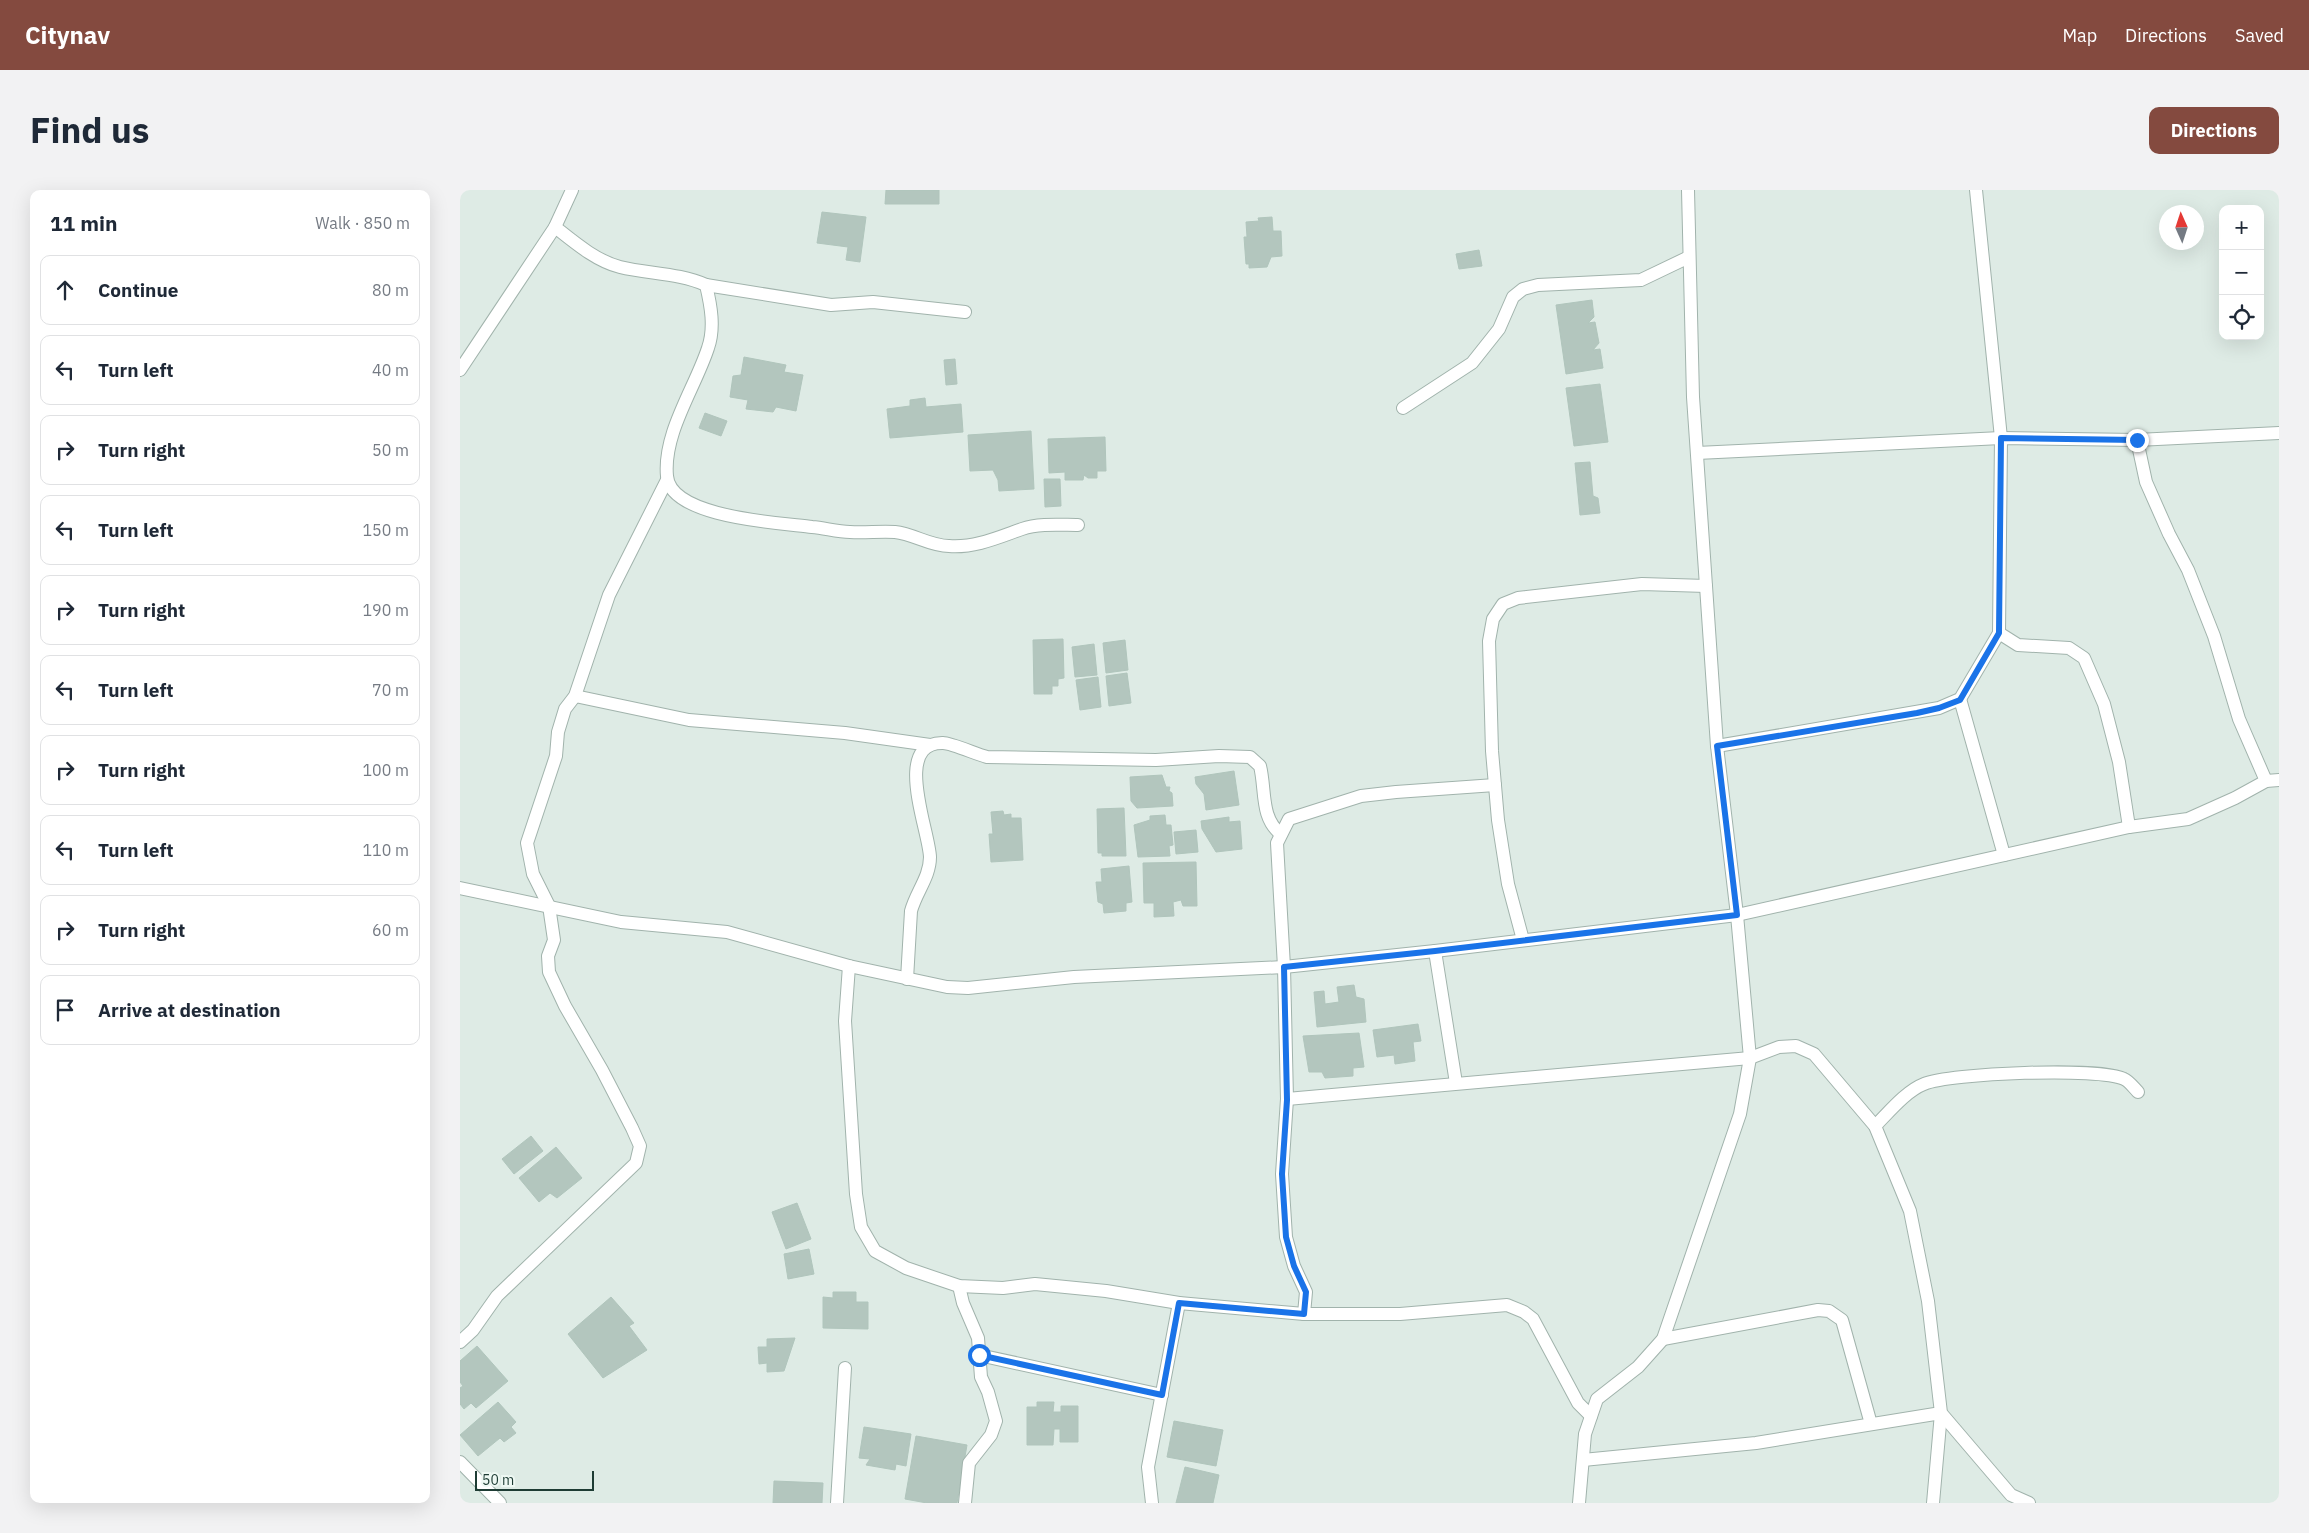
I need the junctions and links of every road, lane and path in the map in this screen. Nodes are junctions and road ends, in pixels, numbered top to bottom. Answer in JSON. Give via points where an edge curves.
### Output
{"nodes":[{"id":1,"x":572,"y":190,"type":"edge"},
{"id":2,"x":1688,"y":190,"type":"edge"},
{"id":3,"x":1976,"y":190,"type":"edge"},
{"id":4,"x":555,"y":227,"type":"junction"},
{"id":5,"x":1689,"y":257,"type":"junction"},
{"id":6,"x":706,"y":285,"type":"junction"},
{"id":7,"x":965,"y":312,"type":"dead end"},
{"id":8,"x":462,"y":363,"type":"edge"},
{"id":9,"x":1404,"y":408,"type":"dead end"},
{"id":10,"x":2279,"y":433,"type":"edge"},
{"id":11,"x":2001,"y":438,"type":"junction"},
{"id":12,"x":2137,"y":440,"type":"junction"},
{"id":13,"x":1697,"y":453,"type":"junction"},
{"id":14,"x":667,"y":480,"type":"junction"},
{"id":15,"x":1078,"y":525,"type":"dead end"},
{"id":16,"x":1706,"y":586,"type":"junction"},
{"id":17,"x":1999,"y":633,"type":"junction"},
{"id":18,"x":574,"y":696,"type":"junction"},
{"id":19,"x":1960,"y":700,"type":"junction"},
{"id":20,"x":930,"y":745,"type":"junction"},
{"id":21,"x":1717,"y":746,"type":"junction"},
{"id":22,"x":2279,"y":780,"type":"edge"},
{"id":23,"x":2266,"y":782,"type":"junction"},
{"id":24,"x":1495,"y":785,"type":"junction"},
{"id":25,"x":2129,"y":827,"type":"junction"},
{"id":26,"x":1282,"y":834,"type":"junction"},
{"id":27,"x":2004,"y":855,"type":"junction"},
{"id":28,"x":460,"y":888,"type":"edge"},
{"id":29,"x":549,"y":906,"type":"junction"},
{"id":30,"x":1737,"y":915,"type":"junction"},
{"id":31,"x":1523,"y":940,"type":"junction"},
{"id":32,"x":1435,"y":951,"type":"junction"},
{"id":33,"x":848,"y":966,"type":"junction"},
{"id":34,"x":1284,"y":967,"type":"junction"},
{"id":35,"x":907,"y":979,"type":"junction"},
{"id":36,"x":1750,"y":1058,"type":"junction"},
{"id":37,"x":1456,"y":1083,"type":"junction"},
{"id":38,"x":2138,"y":1092,"type":"dead end"},
{"id":39,"x":1287,"y":1100,"type":"junction"},
{"id":40,"x":1875,"y":1126,"type":"junction"},
{"id":41,"x":959,"y":1286,"type":"junction"},
{"id":42,"x":1179,"y":1303,"type":"junction"},
{"id":43,"x":1304,"y":1314,"type":"junction"},
{"id":44,"x":1663,"y":1339,"type":"junction"},
{"id":45,"x":460,"y":1342,"type":"edge"},
{"id":46,"x":979,"y":1355,"type":"junction"},
{"id":47,"x":845,"y":1368,"type":"dead end"},
{"id":48,"x":1162,"y":1395,"type":"junction"},
{"id":49,"x":1941,"y":1413,"type":"junction"},
{"id":50,"x":1591,"y":1416,"type":"junction"},
{"id":51,"x":1871,"y":1424,"type":"junction"},
{"id":52,"x":1583,"y":1460,"type":"junction"},
{"id":53,"x":460,"y":1462,"type":"edge"},
{"id":54,"x":500,"y":1503,"type":"edge"},
{"id":55,"x":837,"y":1503,"type":"edge"},
{"id":56,"x":965,"y":1503,"type":"edge"},
{"id":57,"x":1152,"y":1503,"type":"edge"},
{"id":58,"x":1579,"y":1503,"type":"edge"},
{"id":59,"x":1933,"y":1503,"type":"edge"},
{"id":60,"x":2029,"y":1503,"type":"edge"}],
"edges":[{"from":1,"to":4,"type":"street"},
{"from":2,"to":5,"type":"street"},
{"from":3,"to":11,"type":"street"},
{"from":4,"to":6,"type":"street","via":[[579,246],[619,267],[691,278]]},
{"from":4,"to":8,"type":"street"},
{"from":5,"to":9,"type":"street","via":[[1641,280],[1538,284],[1523,288],[1513,297],[1499,329],[1472,363]]},
{"from":5,"to":13,"type":"street"},
{"from":6,"to":7,"type":"street","via":[[831,305],[873,302]]},
{"from":6,"to":14,"type":"street","via":[[713,315],[709,347],[678,419],[666,465]]},
{"from":10,"to":12,"type":"street"},
{"from":11,"to":12,"type":"street"},
{"from":11,"to":13,"type":"street"},
{"from":11,"to":17,"type":"street"},
{"from":12,"to":23,"type":"street","via":[[2146,482],[2188,570],[2214,636],[2239,719]]},
{"from":13,"to":16,"type":"street"},
{"from":14,"to":15,"type":"street","via":[[681,498],[717,514],[850,532],[908,534],[950,546],[982,543],[1024,528]]},
{"from":14,"to":18,"type":"street","via":[[609,595]]},
{"from":16,"to":21,"type":"street"},
{"from":16,"to":24,"type":"street","via":[[1642,584],[1518,598],[1503,604],[1493,620],[1489,641]]},
{"from":17,"to":19,"type":"street"},
{"from":17,"to":25,"type":"street","via":[[2018,645],[2069,648],[2084,658],[2104,704],[2119,762]]},
{"from":18,"to":20,"type":"street","via":[[689,720],[845,733]]},
{"from":18,"to":29,"type":"street","via":[[565,709],[558,732],[556,756],[527,843],[533,874]]},
{"from":19,"to":21,"type":"street","via":[[1917,713]]},
{"from":19,"to":27,"type":"street"},
{"from":20,"to":26,"type":"street","via":[[946,743],[987,757],[1156,760],[1250,757],[1260,766],[1271,826]]},
{"from":20,"to":35,"type":"street","via":[[919,756],[916,776],[930,855],[928,872],[911,911]]},
{"from":21,"to":30,"type":"street"},
{"from":22,"to":23,"type":"street"},
{"from":23,"to":25,"type":"street","via":[[2188,819]]},
{"from":24,"to":26,"type":"street","via":[[1361,796],[1289,819]]},
{"from":24,"to":31,"type":"street","via":[[1508,884]]},
{"from":25,"to":27,"type":"street"},
{"from":26,"to":34,"type":"street","via":[[1277,843]]},
{"from":27,"to":30,"type":"street"},
{"from":28,"to":29,"type":"street"},
{"from":29,"to":33,"type":"street","via":[[621,922],[727,932]]},
{"from":29,"to":45,"type":"street","via":[[554,940],[548,956],[549,972],[640,1146],[636,1163],[497,1296],[473,1330]]},
{"from":30,"to":31,"type":"street"},
{"from":30,"to":36,"type":"street"},
{"from":31,"to":32,"type":"street"},
{"from":32,"to":34,"type":"street"},
{"from":32,"to":37,"type":"street"},
{"from":33,"to":35,"type":"street"},
{"from":33,"to":41,"type":"street","via":[[845,1021],[861,1227],[875,1251],[906,1268]]},
{"from":34,"to":35,"type":"street","via":[[1074,977],[968,988]]},
{"from":34,"to":39,"type":"street"},
{"from":36,"to":37,"type":"street"},
{"from":36,"to":40,"type":"street","via":[[1779,1046],[1796,1046],[1814,1054]]},
{"from":36,"to":44,"type":"street","via":[[1740,1114]]},
{"from":37,"to":39,"type":"street"},
{"from":38,"to":40,"type":"street","via":[[2126,1079],[2108,1074],[2018,1073],[1947,1078],[1923,1084]]},
{"from":39,"to":43,"type":"street","via":[[1282,1174],[1286,1237],[1306,1292]]},
{"from":40,"to":49,"type":"street","via":[[1910,1212],[1928,1301]]},
{"from":41,"to":42,"type":"street","via":[[1003,1288],[1035,1284]]},
{"from":41,"to":46,"type":"street","via":[[978,1338]]},
{"from":42,"to":43,"type":"street"},
{"from":42,"to":48,"type":"street"},
{"from":43,"to":50,"type":"street","via":[[1400,1314],[1499,1305],[1514,1307],[1533,1319],[1578,1403]]},
{"from":44,"to":50,"type":"street","via":[[1638,1367],[1597,1399]]},
{"from":44,"to":51,"type":"street","via":[[1818,1310],[1829,1311],[1842,1320]]},
{"from":46,"to":48,"type":"street"},
{"from":46,"to":56,"type":"street","via":[[981,1377],[996,1421],[991,1435],[970,1463]]},
{"from":47,"to":55,"type":"street"},
{"from":48,"to":57,"type":"street","via":[[1148,1467]]},
{"from":49,"to":51,"type":"street"},
{"from":49,"to":59,"type":"street"},
{"from":49,"to":60,"type":"street","via":[[2011,1495]]},
{"from":50,"to":52,"type":"street","via":[[1585,1434]]},
{"from":51,"to":52,"type":"street","via":[[1756,1443]]},
{"from":52,"to":58,"type":"street"},
{"from":53,"to":54,"type":"street"}]}
